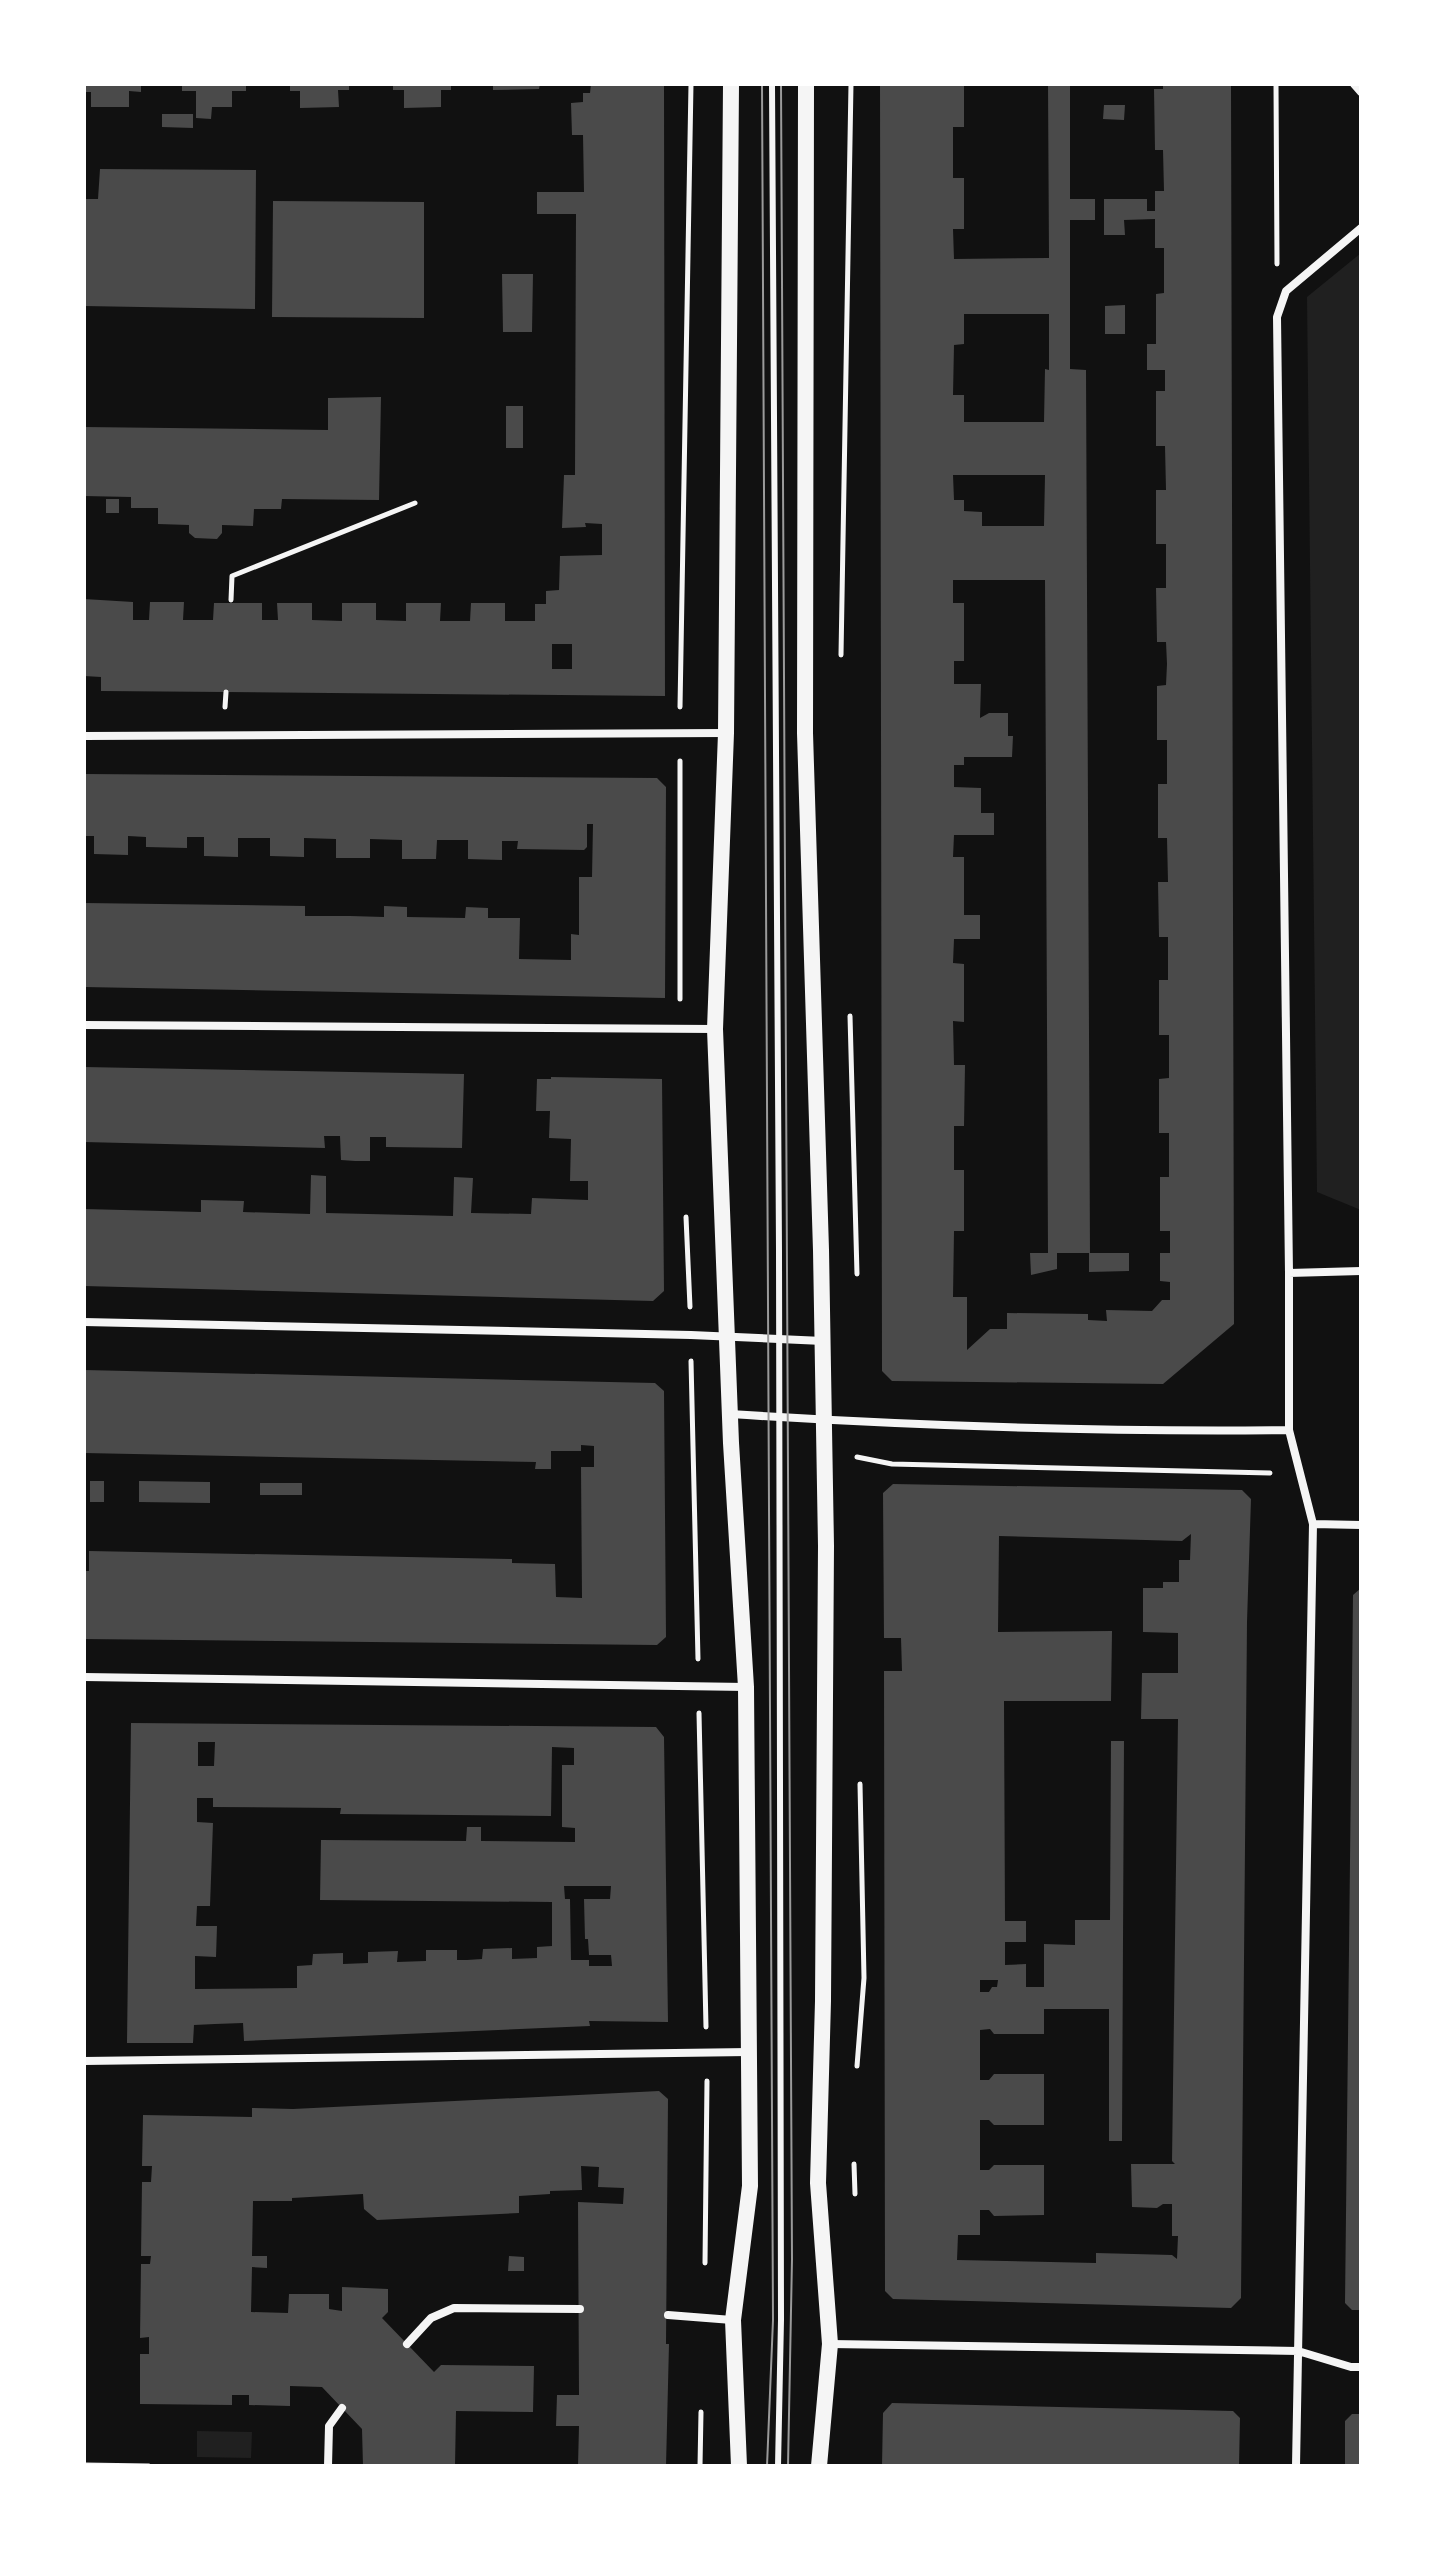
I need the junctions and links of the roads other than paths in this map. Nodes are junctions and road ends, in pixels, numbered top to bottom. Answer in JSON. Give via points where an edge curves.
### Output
{"nodes":[{"id":1,"x":731,"y":84,"type":"edge"},
{"id":2,"x":772,"y":84,"type":"edge"},
{"id":3,"x":806,"y":84,"type":"edge"},
{"id":4,"x":1354,"y":84,"type":"edge"},
{"id":5,"x":1361,"y":92,"type":"edge"},
{"id":6,"x":1361,"y":228,"type":"edge"},
{"id":7,"x":726,"y":733,"type":"junction"},
{"id":8,"x":84,"y":736,"type":"edge"},
{"id":9,"x":84,"y":1025,"type":"edge"},
{"id":10,"x":715,"y":1029,"type":"junction"},
{"id":11,"x":1361,"y":1271,"type":"edge"},
{"id":12,"x":1289,"y":1273,"type":"junction"},
{"id":13,"x":84,"y":1322,"type":"edge"},
{"id":14,"x":727,"y":1338,"type":"junction"},
{"id":15,"x":778,"y":1340,"type":"junction"},
{"id":16,"x":823,"y":1341,"type":"junction"},
{"id":17,"x":730,"y":1414,"type":"junction"},
{"id":18,"x":779,"y":1417,"type":"junction"},
{"id":19,"x":825,"y":1421,"type":"junction"},
{"id":20,"x":1289,"y":1430,"type":"junction"},
{"id":21,"x":1313,"y":1524,"type":"junction"},
{"id":22,"x":1361,"y":1525,"type":"edge"},
{"id":23,"x":84,"y":1677,"type":"edge"},
{"id":24,"x":746,"y":1687,"type":"junction"},
{"id":25,"x":749,"y":2052,"type":"junction"},
{"id":26,"x":84,"y":2061,"type":"edge"},
{"id":27,"x":580,"y":2309,"type":"dead end"},
{"id":28,"x":668,"y":2315,"type":"dead end"},
{"id":29,"x":733,"y":2320,"type":"junction"},
{"id":30,"x":407,"y":2344,"type":"dead end"},
{"id":31,"x":830,"y":2344,"type":"junction"},
{"id":32,"x":1298,"y":2351,"type":"junction"},
{"id":33,"x":1361,"y":2367,"type":"edge"},
{"id":34,"x":342,"y":2408,"type":"dead end"},
{"id":35,"x":328,"y":2466,"type":"edge"},
{"id":36,"x":739,"y":2466,"type":"edge"},
{"id":37,"x":778,"y":2466,"type":"edge"},
{"id":38,"x":819,"y":2466,"type":"edge"},
{"id":39,"x":1296,"y":2466,"type":"edge"}],
"edges":[{"from":1,"to":7,"type":"main road"},
{"from":2,"to":15,"type":"lane"},
{"from":3,"to":16,"type":"main road","via":[[805,733]]},
{"from":4,"to":5,"type":"street"},
{"from":6,"to":12,"type":"street","via":[[1286,291],[1277,317]]},
{"from":7,"to":8,"type":"street"},
{"from":7,"to":10,"type":"main road"},
{"from":9,"to":10,"type":"street"},
{"from":10,"to":14,"type":"main road"},
{"from":11,"to":12,"type":"street"},
{"from":12,"to":20,"type":"street"},
{"from":13,"to":14,"type":"street"},
{"from":14,"to":15,"type":"street"},
{"from":14,"to":17,"type":"main road"},
{"from":15,"to":16,"type":"street"},
{"from":15,"to":18,"type":"lane"},
{"from":16,"to":19,"type":"main road"},
{"from":17,"to":18,"type":"street"},
{"from":17,"to":24,"type":"main road"},
{"from":18,"to":19,"type":"street"},
{"from":18,"to":37,"type":"lane"},
{"from":19,"to":20,"type":"street"},
{"from":19,"to":31,"type":"main road","via":[[818,2183]]},
{"from":20,"to":21,"type":"street"},
{"from":21,"to":22,"type":"street"},
{"from":21,"to":32,"type":"street"},
{"from":23,"to":24,"type":"street"},
{"from":24,"to":25,"type":"main road"},
{"from":25,"to":26,"type":"street"},
{"from":25,"to":29,"type":"main road","via":[[750,2186]]},
{"from":27,"to":30,"type":"street","via":[[454,2308],[431,2318]]},
{"from":28,"to":29,"type":"street"},
{"from":29,"to":36,"type":"main road"},
{"from":31,"to":32,"type":"street"},
{"from":31,"to":38,"type":"main road"},
{"from":32,"to":33,"type":"street"},
{"from":32,"to":39,"type":"street"},
{"from":34,"to":35,"type":"street","via":[[329,2426]]}]}
